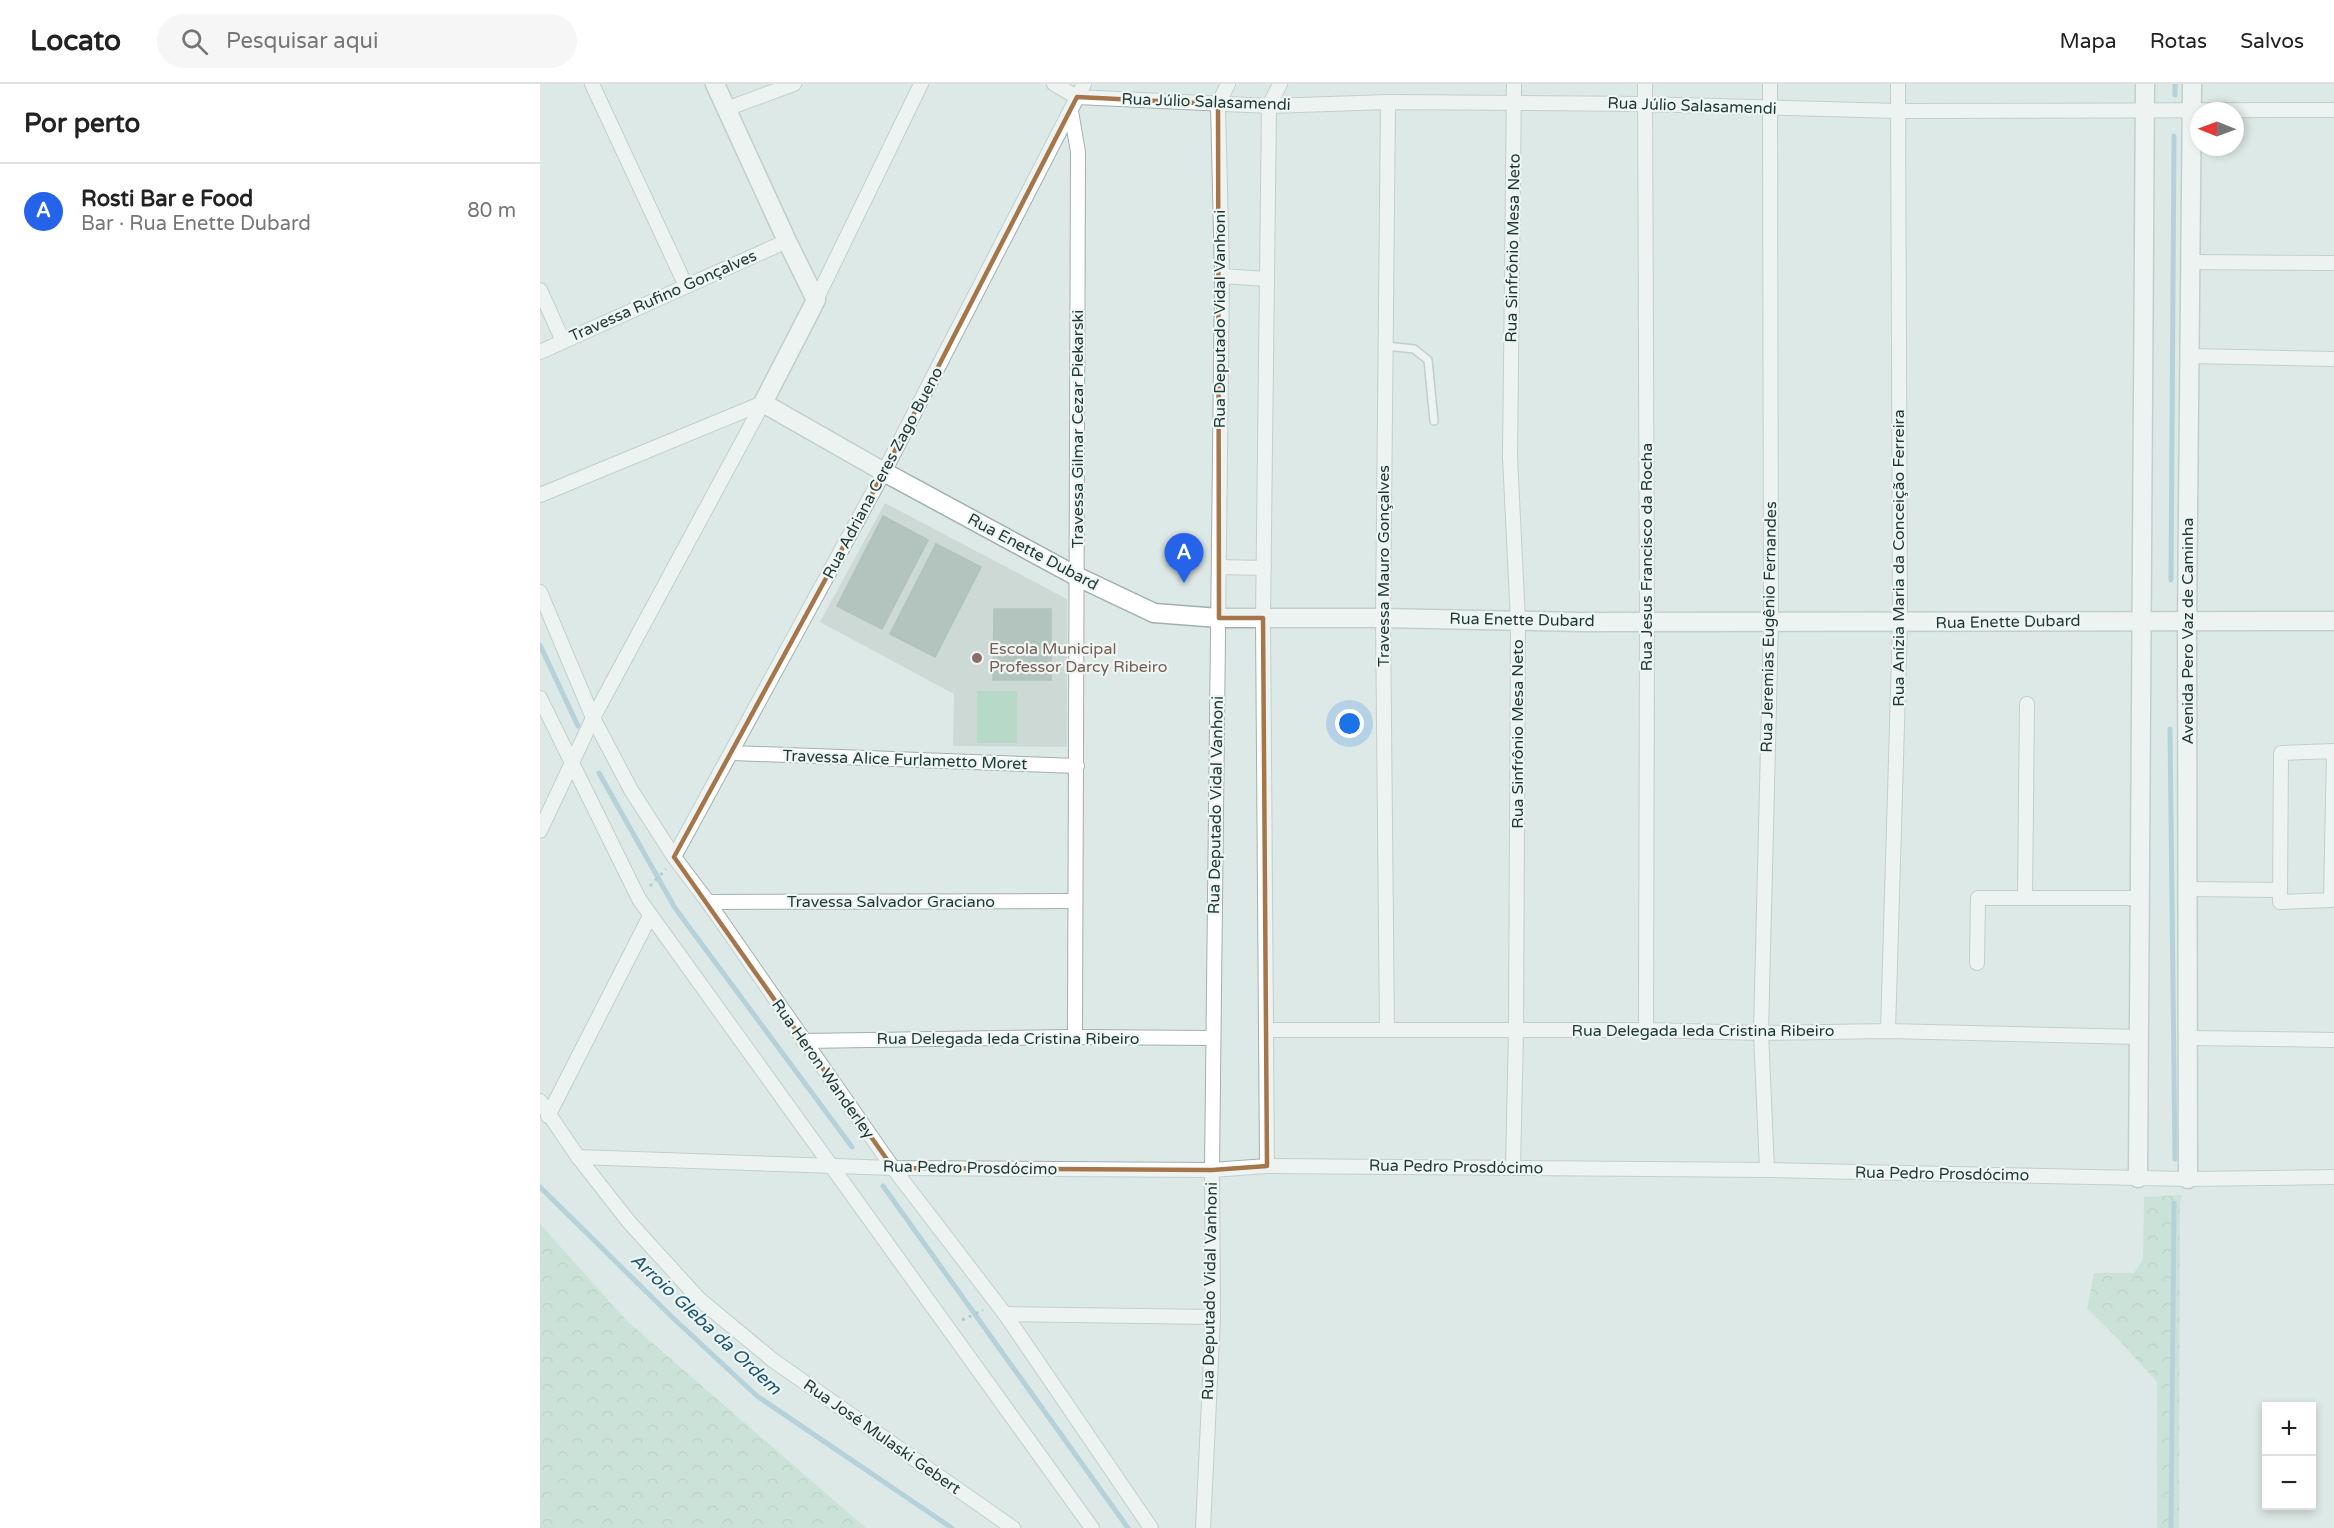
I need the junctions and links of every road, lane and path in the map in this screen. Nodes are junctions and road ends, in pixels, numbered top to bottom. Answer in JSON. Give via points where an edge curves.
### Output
{"nodes":[{"id":1,"x":592,"y":84,"type":"edge"},
{"id":2,"x":715,"y":84,"type":"edge"},
{"id":3,"x":794,"y":84,"type":"edge"},
{"id":4,"x":921,"y":84,"type":"edge"},
{"id":5,"x":1054,"y":84,"type":"edge"},
{"id":6,"x":1228,"y":84,"type":"edge"},
{"id":7,"x":1280,"y":84,"type":"edge"},
{"id":8,"x":1514,"y":84,"type":"edge"},
{"id":9,"x":1645,"y":84,"type":"edge"},
{"id":10,"x":1770,"y":84,"type":"edge"},
{"id":11,"x":1898,"y":84,"type":"edge"},
{"id":12,"x":2145,"y":84,"type":"edge"},
{"id":13,"x":2192,"y":84,"type":"edge"},
{"id":14,"x":1080,"y":90,"type":"edge"},
{"id":15,"x":1388,"y":102,"type":"junction"},
{"id":16,"x":2193,"y":102,"type":"edge"},
{"id":17,"x":1218,"y":104,"type":"junction"},
{"id":18,"x":1514,"y":104,"type":"junction"},
{"id":19,"x":1644,"y":104,"type":"junction"},
{"id":20,"x":1269,"y":106,"type":"junction"},
{"id":21,"x":726,"y":109,"type":"junction"},
{"id":22,"x":1771,"y":109,"type":"junction"},
{"id":23,"x":2190,"y":109,"type":"edge"},
{"id":24,"x":2244,"y":109,"type":"edge"},
{"id":25,"x":2144,"y":110,"type":"junction"},
{"id":26,"x":2334,"y":110,"type":"edge"},
{"id":27,"x":1071,"y":111,"type":"junction"},
{"id":28,"x":1898,"y":111,"type":"junction"},
{"id":29,"x":2192,"y":156,"type":"edge"},
{"id":30,"x":786,"y":241,"type":"junction"},
{"id":31,"x":2189,"y":262,"type":"junction"},
{"id":32,"x":2334,"y":263,"type":"edge"},
{"id":33,"x":1222,"y":276,"type":"junction"},
{"id":34,"x":1267,"y":279,"type":"junction"},
{"id":35,"x":686,"y":286,"type":"junction"},
{"id":36,"x":540,"y":290,"type":"edge"},
{"id":37,"x":816,"y":300,"type":"junction"},
{"id":38,"x":563,"y":341,"type":"junction"},
{"id":39,"x":1386,"y":346,"type":"junction"},
{"id":40,"x":540,"y":352,"type":"edge"},
{"id":41,"x":2189,"y":356,"type":"junction"},
{"id":42,"x":2334,"y":359,"type":"edge"},
{"id":43,"x":763,"y":403,"type":"junction"},
{"id":44,"x":1434,"y":421,"type":"dead end"},
{"id":45,"x":884,"y":472,"type":"junction"},
{"id":46,"x":540,"y":495,"type":"edge"},
{"id":47,"x":1219,"y":567,"type":"junction"},
{"id":48,"x":1264,"y":568,"type":"junction"},
{"id":49,"x":1078,"y":577,"type":"junction"},
{"id":50,"x":540,"y":592,"type":"edge"},
{"id":51,"x":1219,"y":618,"type":"junction"},
{"id":52,"x":1263,"y":618,"type":"junction"},
{"id":53,"x":1383,"y":618,"type":"junction"},
{"id":54,"x":2140,"y":620,"type":"junction"},
{"id":55,"x":1518,"y":621,"type":"junction"},
{"id":56,"x":2334,"y":621,"type":"edge"},
{"id":57,"x":1647,"y":622,"type":"junction"},
{"id":58,"x":1771,"y":622,"type":"junction"},
{"id":59,"x":1900,"y":622,"type":"junction"},
{"id":60,"x":2187,"y":622,"type":"junction"},
{"id":61,"x":540,"y":698,"type":"edge"},
{"id":62,"x":2026,"y":704,"type":"dead end"},
{"id":63,"x":593,"y":718,"type":"junction"},
{"id":64,"x":733,"y":753,"type":"junction"},
{"id":65,"x":572,"y":765,"type":"junction"},
{"id":66,"x":1077,"y":766,"type":"junction"},
{"id":67,"x":540,"y":829,"type":"edge"},
{"id":68,"x":670,"y":863,"type":"junction"},
{"id":69,"x":2188,"y":889,"type":"junction"},
{"id":70,"x":2279,"y":890,"type":"junction"},
{"id":71,"x":645,"y":891,"type":"dead end"},
{"id":72,"x":2025,"y":898,"type":"junction"},
{"id":73,"x":2140,"y":898,"type":"junction"},
{"id":74,"x":1075,"y":901,"type":"junction"},
{"id":75,"x":708,"y":902,"type":"junction"},
{"id":76,"x":650,"y":916,"type":"junction"},
{"id":77,"x":1977,"y":963,"type":"dead end"},
{"id":78,"x":1266,"y":1030,"type":"junction"},
{"id":79,"x":1387,"y":1030,"type":"junction"},
{"id":80,"x":1516,"y":1030,"type":"junction"},
{"id":81,"x":1646,"y":1030,"type":"junction"},
{"id":82,"x":1887,"y":1031,"type":"junction"},
{"id":83,"x":1761,"y":1033,"type":"junction"},
{"id":84,"x":1075,"y":1037,"type":"junction"},
{"id":85,"x":2140,"y":1037,"type":"junction"},
{"id":86,"x":1213,"y":1038,"type":"junction"},
{"id":87,"x":2189,"y":1038,"type":"junction"},
{"id":88,"x":2334,"y":1040,"type":"edge"},
{"id":89,"x":803,"y":1041,"type":"junction"},
{"id":90,"x":540,"y":1101,"type":"edge"},
{"id":91,"x":548,"y":1116,"type":"junction"},
{"id":92,"x":578,"y":1157,"type":"junction"},
{"id":93,"x":831,"y":1165,"type":"junction"},
{"id":94,"x":1267,"y":1166,"type":"junction"},
{"id":95,"x":893,"y":1168,"type":"junction"},
{"id":96,"x":1513,"y":1168,"type":"junction"},
{"id":97,"x":1212,"y":1170,"type":"junction"},
{"id":98,"x":1767,"y":1170,"type":"junction"},
{"id":99,"x":2334,"y":1177,"type":"edge"},
{"id":100,"x":2138,"y":1178,"type":"junction"},
{"id":101,"x":2188,"y":1179,"type":"junction"},
{"id":102,"x":989,"y":1306,"type":"dead end"},
{"id":103,"x":1005,"y":1314,"type":"junction"},
{"id":104,"x":1213,"y":1317,"type":"junction"},
{"id":105,"x":958,"y":1322,"type":"dead end"},
{"id":106,"x":1013,"y":1528,"type":"edge"},
{"id":107,"x":1092,"y":1528,"type":"edge"},
{"id":108,"x":1150,"y":1528,"type":"edge"},
{"id":109,"x":1203,"y":1528,"type":"edge"}],
"edges":[{"from":1,"to":35,"type":"street"},
{"from":2,"to":21,"type":"street"},
{"from":3,"to":21,"type":"street"},
{"from":4,"to":37,"type":"street"},
{"from":5,"to":14,"type":"street","name":"Rua Júlio Salasamendi"},
{"from":6,"to":17,"type":"street","name":"Rua Deputado Vidal Vanhoni"},
{"from":7,"to":20,"type":"street"},
{"from":8,"to":18,"type":"street","name":"Rua Sinfrônio Mesa Neto"},
{"from":9,"to":19,"type":"street","name":"Rua Jesus Francisco da Rocha"},
{"from":10,"to":22,"type":"street","name":"Rua Jeremias Eugênio Fernandes"},
{"from":11,"to":28,"type":"street","name":"Rua Anízia Maria da Conceição Ferreira"},
{"from":12,"to":25,"type":"street"},
{"from":13,"to":16,"type":"street","name":"Avenida Pero Vaz de Caminha"},
{"from":14,"to":17,"type":"street","name":"Rua Júlio Salasamendi"},
{"from":14,"to":27,"type":"street","name":"Rua Adriana Ceres Zago Bueno"},
{"from":15,"to":18,"type":"street","name":"Rua Júlio Salasamendi"},
{"from":15,"to":20,"type":"street","name":"Rua Júlio Salasamendi"},
{"from":15,"to":39,"type":"street","name":"Travessa Mauro Gonçalves"},
{"from":17,"to":20,"type":"street","name":"Rua Júlio Salasamendi"},
{"from":17,"to":33,"type":"street","name":"Rua Deputado Vidal Vanhoni"},
{"from":18,"to":19,"type":"street","name":"Rua Júlio Salasamendi"},
{"from":18,"to":55,"type":"street","name":"Rua Sinfrônio Mesa Neto","via":[[1510,457]]},
{"from":19,"to":22,"type":"street","name":"Rua Júlio Salasamendi"},
{"from":19,"to":57,"type":"street","name":"Rua Jesus Francisco da Rocha"},
{"from":20,"to":34,"type":"street"},
{"from":21,"to":30,"type":"street"},
{"from":22,"to":28,"type":"street","name":"Rua Júlio Salasamendi"},
{"from":22,"to":58,"type":"street","name":"Rua Jeremias Eugênio Fernandes"},
{"from":23,"to":25,"type":"street","name":"Rua Júlio Salasamendi"},
{"from":24,"to":26,"type":"street","name":"Rua Júlio Salasamendi"},
{"from":25,"to":28,"type":"street","name":"Rua Júlio Salasamendi"},
{"from":25,"to":54,"type":"street"},
{"from":27,"to":45,"type":"street","name":"Rua Adriana Ceres Zago Bueno"},
{"from":27,"to":49,"type":"street","name":"Travessa Gilmar Cezar Piekarski","via":[[1078,152]]},
{"from":28,"to":59,"type":"street","name":"Rua Anízia Maria da Conceição Ferreira"},
{"from":29,"to":31,"type":"street","name":"Avenida Pero Vaz de Caminha"},
{"from":30,"to":35,"type":"street","name":"Travessa Rufino Gonçalves"},
{"from":30,"to":37,"type":"street"},
{"from":31,"to":32,"type":"street"},
{"from":31,"to":41,"type":"street","name":"Avenida Pero Vaz de Caminha"},
{"from":33,"to":34,"type":"street"},
{"from":33,"to":47,"type":"street","name":"Rua Deputado Vidal Vanhoni"},
{"from":34,"to":48,"type":"street"},
{"from":35,"to":38,"type":"street","name":"Travessa Rufino Gonçalves"},
{"from":36,"to":38,"type":"street"},
{"from":37,"to":43,"type":"street"},
{"from":38,"to":40,"type":"street","name":"Travessa Rufino Gonçalves"},
{"from":39,"to":44,"type":"lane","via":[[1414,349],[1428,360]]},
{"from":39,"to":53,"type":"street","name":"Travessa Mauro Gonçalves"},
{"from":41,"to":42,"type":"street"},
{"from":41,"to":60,"type":"street","name":"Avenida Pero Vaz de Caminha"},
{"from":43,"to":45,"type":"street","name":"Rua Enette Dubard"},
{"from":43,"to":46,"type":"street"},
{"from":43,"to":63,"type":"street"},
{"from":45,"to":49,"type":"street","name":"Rua Enette Dubard"},
{"from":45,"to":64,"type":"street","name":"Rua Adriana Ceres Zago Bueno"},
{"from":47,"to":48,"type":"street"},
{"from":47,"to":51,"type":"street","name":"Rua Deputado Vidal Vanhoni"},
{"from":48,"to":52,"type":"street"},
{"from":49,"to":51,"type":"street","name":"Rua Enette Dubard","via":[[1154,613]]},
{"from":49,"to":66,"type":"street","name":"Travessa Gilmar Cezar Piekarski"},
{"from":50,"to":63,"type":"street","name":"Rua Heron Wanderley"},
{"from":51,"to":52,"type":"street","name":"Rua Enette Dubard"},
{"from":51,"to":86,"type":"street","name":"Rua Deputado Vidal Vanhoni"},
{"from":52,"to":53,"type":"street","name":"Rua Enette Dubard"},
{"from":52,"to":78,"type":"street"},
{"from":53,"to":55,"type":"street","name":"Rua Enette Dubard"},
{"from":53,"to":79,"type":"street","name":"Travessa Mauro Gonçalves"},
{"from":54,"to":59,"type":"street","name":"Rua Enette Dubard"},
{"from":54,"to":60,"type":"street","name":"Rua Enette Dubard"},
{"from":54,"to":73,"type":"street"},
{"from":55,"to":57,"type":"street","name":"Rua Enette Dubard"},
{"from":55,"to":80,"type":"street","name":"Rua Sinfrônio Mesa Neto"},
{"from":56,"to":60,"type":"street","name":"Rua Enette Dubard"},
{"from":57,"to":58,"type":"street","name":"Rua Enette Dubard"},
{"from":57,"to":81,"type":"street","name":"Rua Jesus Francisco da Rocha"},
{"from":58,"to":59,"type":"street","name":"Rua Enette Dubard"},
{"from":58,"to":83,"type":"street","name":"Rua Jeremias Eugênio Fernandes"},
{"from":59,"to":82,"type":"street","name":"Rua Anízia Maria da Conceição Ferreira"},
{"from":60,"to":69,"type":"street","name":"Avenida Pero Vaz de Caminha"},
{"from":61,"to":65,"type":"street"},
{"from":62,"to":72,"type":"street"},
{"from":63,"to":65,"type":"street"},
{"from":63,"to":68,"type":"street","name":"Rua Heron Wanderley"},
{"from":64,"to":66,"type":"street","name":"Travessa Alice Furlametto Moret"},
{"from":64,"to":68,"type":"street","name":"Rua Adriana Ceres Zago Bueno"},
{"from":65,"to":67,"type":"street"},
{"from":65,"to":76,"type":"street"},
{"from":66,"to":74,"type":"street","name":"Travessa Gilmar Cezar Piekarski"},
{"from":68,"to":71,"type":"path"},
{"from":68,"to":75,"type":"street","name":"Rua Heron Wanderley"},
{"from":69,"to":70,"type":"street"},
{"from":69,"to":87,"type":"street","name":"Avenida Pero Vaz de Caminha"},
{"from":70,"to":70,"type":"street","via":[[2280,902],[2331,900],[2334,751],[2281,753]]},
{"from":72,"to":73,"type":"street"},
{"from":72,"to":77,"type":"street","via":[[1978,898]]},
{"from":73,"to":85,"type":"street"},
{"from":74,"to":75,"type":"street","name":"Travessa Salvador Graciano"},
{"from":74,"to":84,"type":"street","name":"Travessa Gilmar Cezar Piekarski"},
{"from":75,"to":89,"type":"street","name":"Rua Heron Wanderley"},
{"from":76,"to":91,"type":"street"},
{"from":76,"to":93,"type":"street"},
{"from":78,"to":79,"type":"street","name":"Rua Delegada Ieda Cristina Ribeiro"},
{"from":78,"to":94,"type":"street"},
{"from":79,"to":80,"type":"street","name":"Rua Delegada Ieda Cristina Ribeiro"},
{"from":80,"to":81,"type":"street","name":"Rua Delegada Ieda Cristina Ribeiro"},
{"from":80,"to":96,"type":"street","name":"Rua Sinfrônio Mesa Neto"},
{"from":81,"to":83,"type":"street","name":"Rua Delegada Ieda Cristina Ribeiro"},
{"from":82,"to":83,"type":"street","name":"Rua Delegada Ieda Cristina Ribeiro"},
{"from":82,"to":85,"type":"street","name":"Rua Delegada Ieda Cristina Ribeiro"},
{"from":83,"to":98,"type":"street","name":"Rua Jeremias Eugênio Fernandes"},
{"from":84,"to":86,"type":"street","name":"Rua Delegada Ieda Cristina Ribeiro"},
{"from":84,"to":89,"type":"street","name":"Rua Delegada Ieda Cristina Ribeiro"},
{"from":85,"to":100,"type":"street"},
{"from":86,"to":97,"type":"street","name":"Rua Deputado Vidal Vanhoni"},
{"from":87,"to":88,"type":"street"},
{"from":87,"to":101,"type":"street","name":"Avenida Pero Vaz de Caminha"},
{"from":89,"to":95,"type":"street","name":"Rua Heron Wanderley"},
{"from":90,"to":91,"type":"street","name":"Rua José Mulaski Gebert"},
{"from":91,"to":92,"type":"street","name":"Rua José Mulaski Gebert"},
{"from":92,"to":93,"type":"street","name":"Rua Pedro Prosdócimo"},
{"from":92,"to":106,"type":"street","name":"Rua José Mulaski Gebert","via":[[628,1222],[699,1299],[774,1361]]},
{"from":93,"to":95,"type":"street","name":"Rua Pedro Prosdócimo"},
{"from":93,"to":107,"type":"street"},
{"from":94,"to":96,"type":"street","name":"Rua Pedro Prosdócimo"},
{"from":94,"to":97,"type":"street","name":"Rua Pedro Prosdócimo"},
{"from":95,"to":97,"type":"street","name":"Rua Pedro Prosdócimo"},
{"from":95,"to":103,"type":"street","name":"Rua Heron Wanderley"},
{"from":96,"to":98,"type":"street","name":"Rua Pedro Prosdócimo"},
{"from":97,"to":104,"type":"street","name":"Rua Deputado Vidal Vanhoni"},
{"from":98,"to":100,"type":"street","name":"Rua Pedro Prosdócimo"},
{"from":99,"to":101,"type":"street","name":"Rua Pedro Prosdócimo"},
{"from":100,"to":101,"type":"street","name":"Rua Pedro Prosdócimo"},
{"from":102,"to":105,"type":"path"},
{"from":103,"to":104,"type":"street"},
{"from":103,"to":108,"type":"street","name":"Rua Heron Wanderley"},
{"from":104,"to":109,"type":"street","name":"Rua Deputado Vidal Vanhoni"}]}
